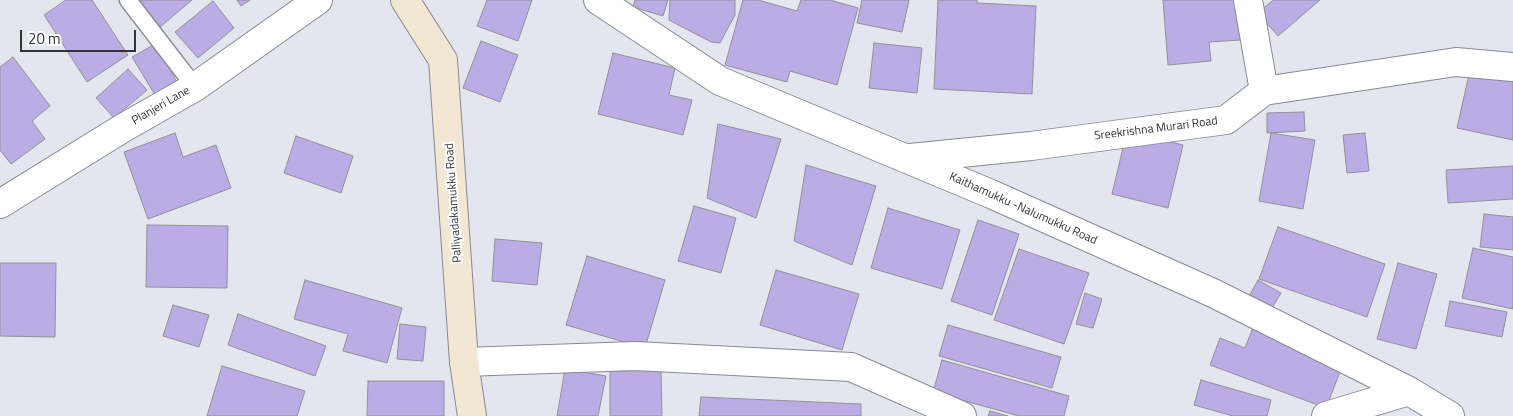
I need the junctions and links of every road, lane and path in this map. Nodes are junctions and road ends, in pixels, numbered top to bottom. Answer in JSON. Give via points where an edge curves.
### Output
{"nodes":[{"id":1,"x":128,"y":0,"type":"edge"},
{"id":2,"x":318,"y":0,"type":"edge"},
{"id":3,"x":405,"y":0,"type":"edge"},
{"id":4,"x":598,"y":0,"type":"edge"},
{"id":5,"x":1248,"y":0,"type":"edge"},
{"id":6,"x":1513,"y":67,"type":"edge"},
{"id":7,"x":194,"y":87,"type":"junction"},
{"id":8,"x":1264,"y":91,"type":"junction"},
{"id":9,"x":908,"y":159,"type":"junction"},
{"id":10,"x":0,"y":204,"type":"edge"},
{"id":11,"x":464,"y":362,"type":"junction"},
{"id":12,"x":1409,"y":391,"type":"junction"},
{"id":13,"x":472,"y":416,"type":"edge"},
{"id":14,"x":962,"y":416,"type":"edge"},
{"id":15,"x":1326,"y":416,"type":"edge"},
{"id":16,"x":1450,"y":416,"type":"edge"}],
"edges":[{"from":1,"to":7,"type":"lane"},
{"from":2,"to":7,"type":"street","name":"Planjeri Lane"},
{"from":3,"to":11,"type":"street","name":"Palliyadakamukku Road","via":[[443,60]]},
{"from":4,"to":9,"type":"street","name":"Kaithamukku -Nalumukku Road","via":[[720,82]]},
{"from":5,"to":8,"type":"street"},
{"from":6,"to":8,"type":"street","name":"Sreekrishna Murari Road","via":[[1456,62]]},
{"from":7,"to":10,"type":"street","name":"Planjeri Lane"},
{"from":8,"to":9,"type":"street","name":"Sreekrishna Murari Road","via":[[1226,120]]},
{"from":9,"to":12,"type":"street","name":"Kaithamukku -Nalumukku Road","via":[[1213,293]]},
{"from":11,"to":13,"type":"street","name":"Palliyadakamukku Road"},
{"from":11,"to":14,"type":"street","via":[[635,356],[851,367]]},
{"from":12,"to":15,"type":"street"},
{"from":12,"to":16,"type":"street","name":"Kaithamukku -Nalumukku Road"}]}
